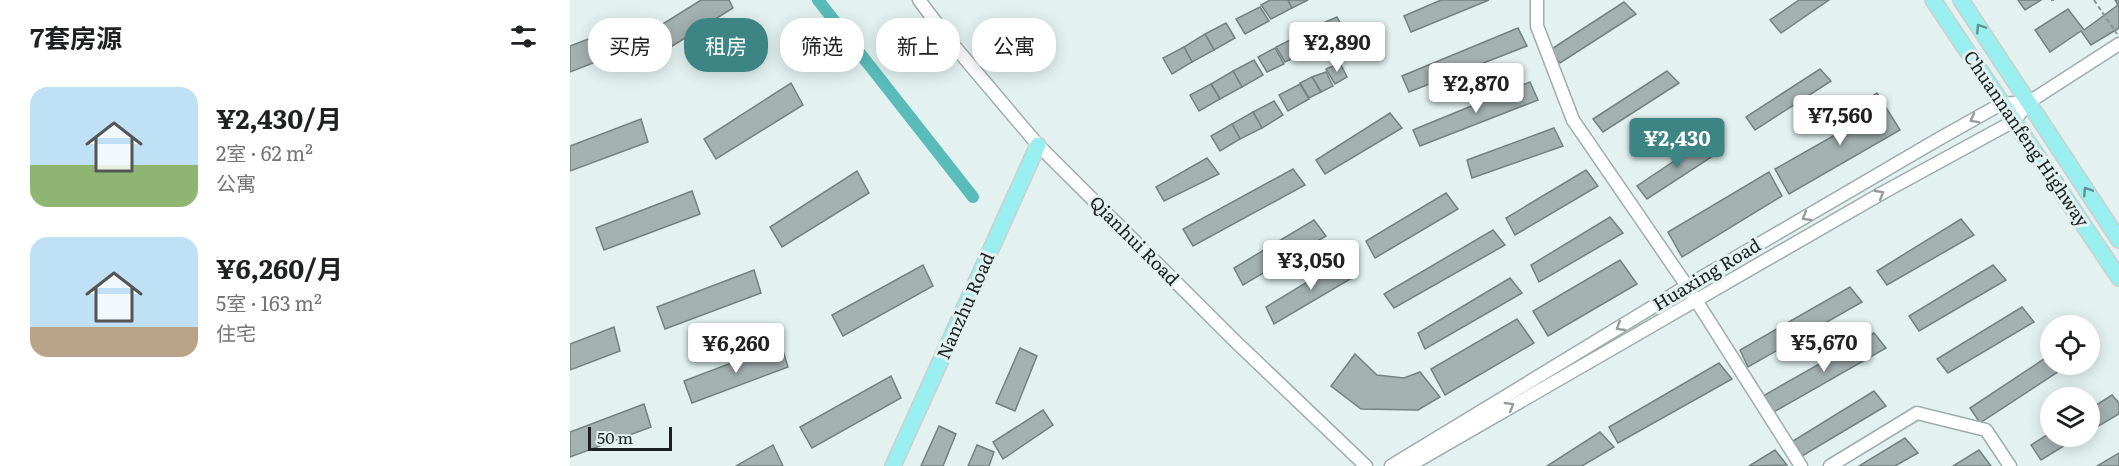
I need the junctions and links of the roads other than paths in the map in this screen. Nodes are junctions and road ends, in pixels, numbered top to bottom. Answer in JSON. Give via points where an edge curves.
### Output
{"nodes":[{"id":1,"x":919,"y":0,"type":"edge"},
{"id":2,"x":1537,"y":0,"type":"edge"},
{"id":3,"x":1932,"y":0,"type":"edge"},
{"id":4,"x":1961,"y":0,"type":"edge"},
{"id":5,"x":2119,"y":44,"type":"edge"},
{"id":6,"x":2029,"y":102,"type":"junction"},
{"id":7,"x":2001,"y":104,"type":"junction"},
{"id":8,"x":2014,"y":121,"type":"junction"},
{"id":9,"x":1038,"y":145,"type":"junction"},
{"id":10,"x":2119,"y":240,"type":"edge"},
{"id":11,"x":2119,"y":278,"type":"edge"},
{"id":12,"x":1687,"y":286,"type":"junction"},
{"id":13,"x":1695,"y":300,"type":"junction"},
{"id":14,"x":893,"y":466,"type":"edge"},
{"id":15,"x":1366,"y":466,"type":"edge"},
{"id":16,"x":1391,"y":466,"type":"edge"},
{"id":17,"x":1405,"y":466,"type":"edge"},
{"id":18,"x":1801,"y":466,"type":"edge"},
{"id":19,"x":1830,"y":466,"type":"edge"},
{"id":20,"x":2010,"y":466,"type":"edge"}],
"edges":[{"from":1,"to":9,"type":"street","name":"Qianhui Road"},
{"from":2,"to":12,"type":"street","via":[[1537,26],[1573,120]]},
{"from":3,"to":7,"type":"main road","name":"Chuannanfeng Highway"},
{"from":6,"to":4,"type":"main road","name":"Chuannanfeng Highway","one_way":true},
{"from":5,"to":6,"type":"street"},
{"from":6,"to":7,"type":"street","name":"Huaxing Road"},
{"from":6,"to":8,"type":"street"},
{"from":10,"to":6,"type":"main road","name":"Chuannanfeng Highway","one_way":true},
{"from":7,"to":8,"type":"main road","name":"Chuannanfeng Highway"},
{"from":7,"to":12,"type":"street","name":"Huaxing Road","one_way":true},
{"from":8,"to":11,"type":"main road","name":"Chuannanfeng Highway"},
{"from":13,"to":8,"type":"street","one_way":true},
{"from":9,"to":14,"type":"main road","name":"Nanzhu Road"},
{"from":9,"to":15,"type":"street","name":"Qianhui Road"},
{"from":12,"to":13,"type":"street"},
{"from":12,"to":16,"type":"street","name":"Huaxing Road","one_way":true},
{"from":17,"to":13,"type":"street","one_way":true},
{"from":13,"to":18,"type":"street"},
{"from":19,"to":20,"type":"street","via":[[1917,413],[1986,430]]}]}
